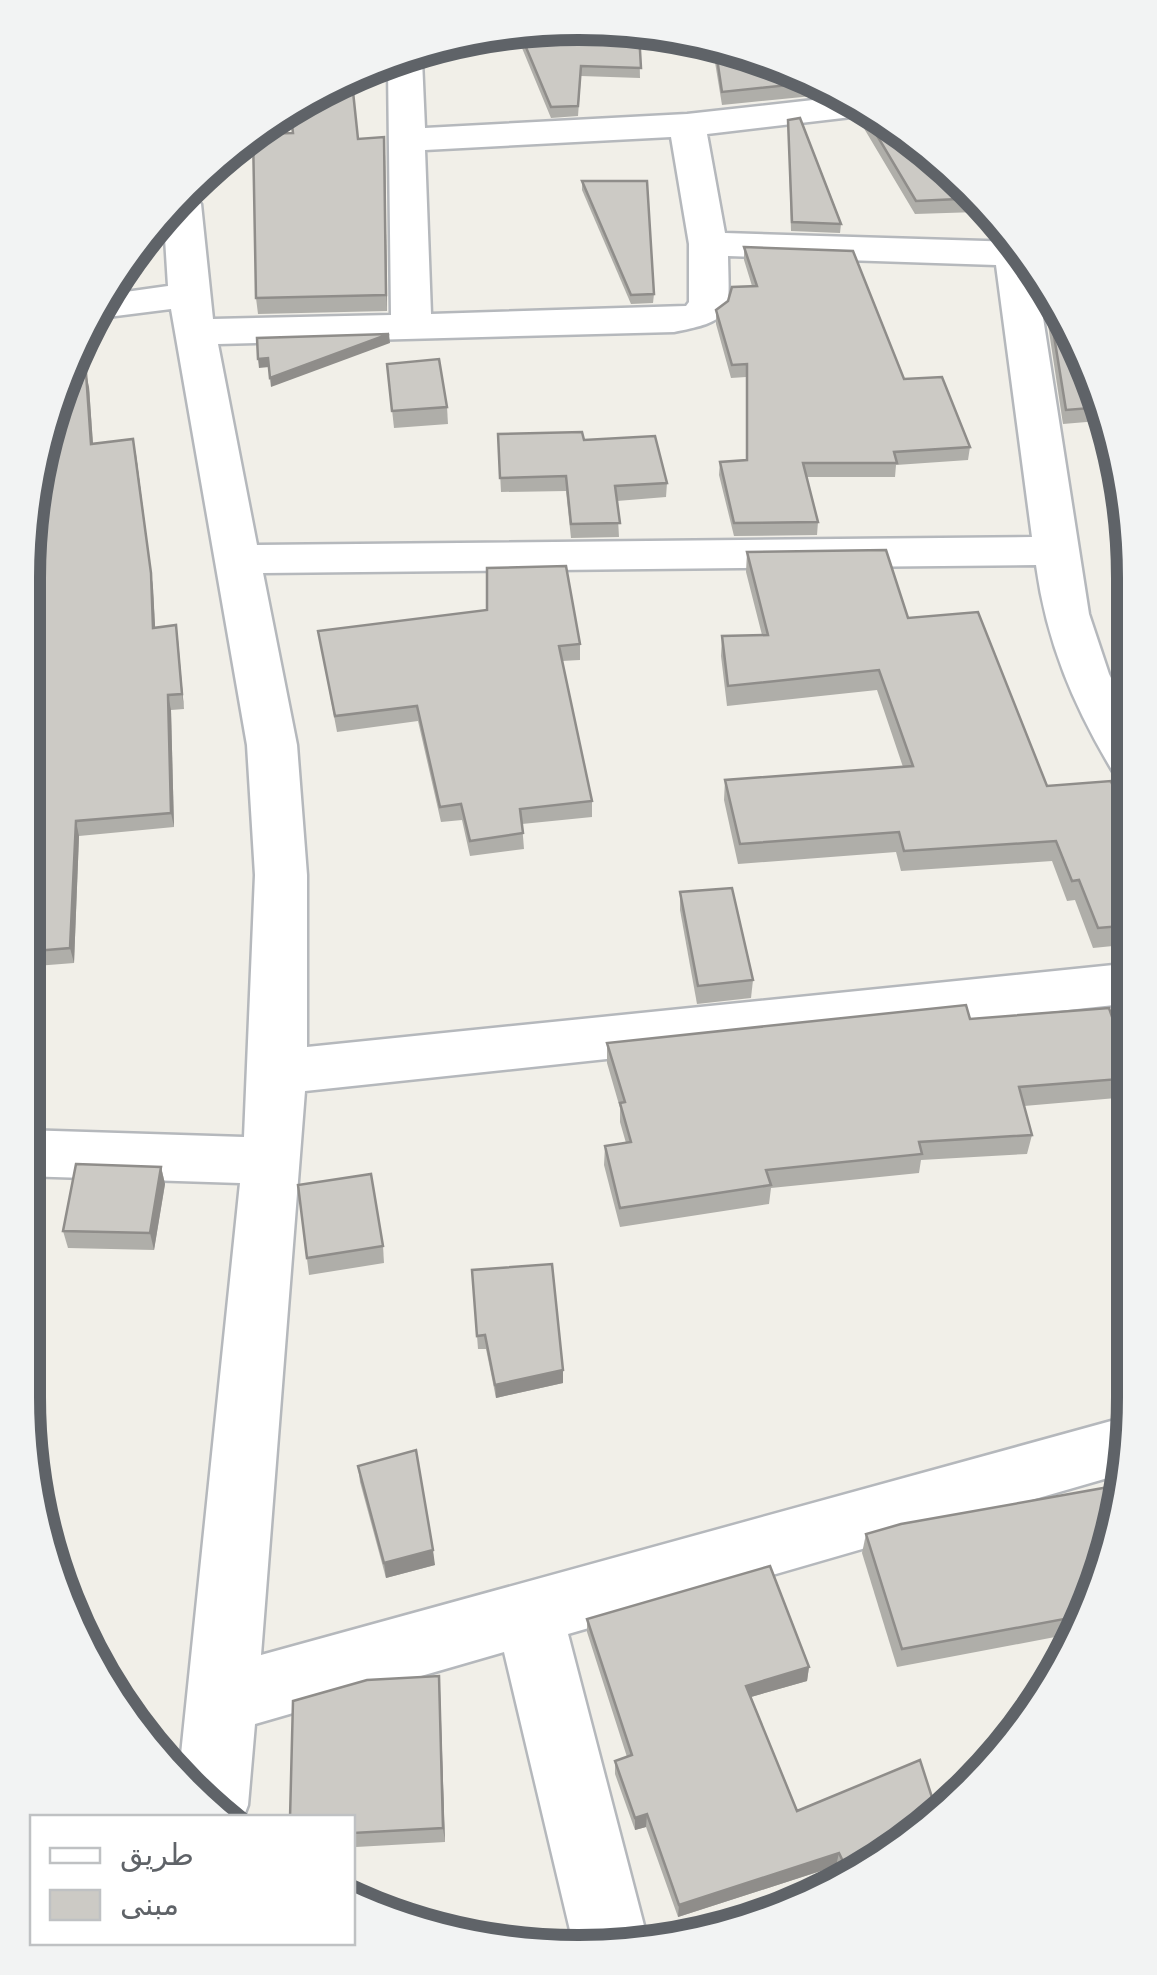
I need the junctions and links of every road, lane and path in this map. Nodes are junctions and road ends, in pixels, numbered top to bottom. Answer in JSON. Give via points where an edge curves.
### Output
{"nodes":[{"id":1,"x":405,"y":69,"type":"edge"},
{"id":2,"x":839,"y":107,"type":"edge"},
{"id":3,"x":686,"y":124,"type":"junction"},
{"id":4,"x":405,"y":140,"type":"junction"},
{"id":5,"x":183,"y":214,"type":"edge"},
{"id":6,"x":708,"y":244,"type":"junction"},
{"id":7,"x":1008,"y":254,"type":"edge"},
{"id":8,"x":1023,"y":274,"type":"edge"},
{"id":9,"x":112,"y":309,"type":"edge"},
{"id":10,"x":192,"y":314,"type":"junction"},
{"id":11,"x":411,"y":324,"type":"junction"},
{"id":12,"x":1058,"y":551,"type":"junction"},
{"id":13,"x":240,"y":559,"type":"junction"},
{"id":14,"x":1117,"y":737,"type":"edge"},
{"id":15,"x":1117,"y":985,"type":"edge"},
{"id":16,"x":278,"y":1072,"type":"junction"},
{"id":17,"x":40,"y":1154,"type":"edge"},
{"id":18,"x":272,"y":1161,"type":"junction"},
{"id":19,"x":1114,"y":1454,"type":"edge"},
{"id":20,"x":528,"y":1611,"type":"junction"},
{"id":21,"x":220,"y":1700,"type":"junction"},
{"id":22,"x":213,"y":1791,"type":"edge"},
{"id":23,"x":609,"y":1934,"type":"edge"}],
"edges":[{"from":1,"to":4,"type":"street"},
{"from":2,"to":3,"type":"street"},
{"from":3,"to":4,"type":"street"},
{"from":3,"to":6,"type":"street"},
{"from":4,"to":11,"type":"street"},
{"from":5,"to":10,"type":"street"},
{"from":6,"to":7,"type":"street"},
{"from":6,"to":11,"type":"street","via":[[709,306],[699,315]]},
{"from":8,"to":12,"type":"street"},
{"from":9,"to":10,"type":"street"},
{"from":10,"to":11,"type":"street"},
{"from":10,"to":13,"type":"street"},
{"from":12,"to":13,"type":"street"},
{"from":12,"to":14,"type":"street","via":[[1077,663]]},
{"from":13,"to":16,"type":"street","via":[[272,745],[281,875]]},
{"from":15,"to":16,"type":"street"},
{"from":16,"to":18,"type":"street"},
{"from":17,"to":18,"type":"street"},
{"from":18,"to":21,"type":"street"},
{"from":19,"to":20,"type":"street"},
{"from":20,"to":21,"type":"street"},
{"from":20,"to":23,"type":"street"},
{"from":21,"to":22,"type":"street"}]}
